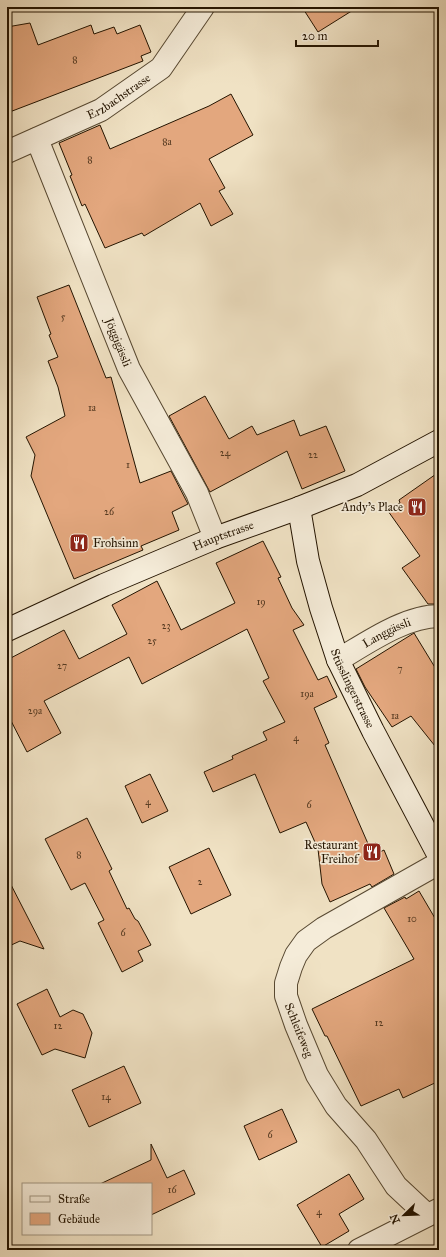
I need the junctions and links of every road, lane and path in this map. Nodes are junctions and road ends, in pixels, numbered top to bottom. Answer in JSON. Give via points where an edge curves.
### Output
{"nodes":[{"id":1,"x":203,"y":7,"type":"edge"},
{"id":2,"x":37,"y":139,"type":"junction"},
{"id":3,"x":7,"y":152,"type":"edge"},
{"id":4,"x":439,"y":441,"type":"edge"},
{"id":5,"x":299,"y":508,"type":"junction"},
{"id":6,"x":215,"y":538,"type":"junction"},
{"id":7,"x":439,"y":616,"type":"edge"},
{"id":8,"x":7,"y":630,"type":"edge"},
{"id":9,"x":338,"y":660,"type":"junction"},
{"id":10,"x":439,"y":856,"type":"edge"},
{"id":11,"x":439,"y":864,"type":"edge"},
{"id":12,"x":433,"y":1212,"type":"edge"},
{"id":13,"x":359,"y":1250,"type":"edge"}],
"edges":[{"from":1,"to":2,"type":"street","name":"Erzbachstrasse","via":[[161,68],[100,110]]},
{"from":2,"to":3,"type":"street","name":"Erzbachstrasse"},
{"from":2,"to":6,"type":"street","name":"Jöggigässli","via":[[129,369],[197,493]]},
{"from":4,"to":5,"type":"street","name":"Hauptstrasse","via":[[357,485]]},
{"from":5,"to":6,"type":"street","name":"Hauptstrasse"},
{"from":5,"to":9,"type":"street","name":"Stüsslingerstrasse","via":[[308,562]]},
{"from":6,"to":8,"type":"street","name":"Hauptstrasse"},
{"from":7,"to":9,"type":"street","name":"Langgässli","via":[[407,622]]},
{"from":9,"to":10,"type":"street","name":"Stüsslingerstrasse"},
{"from":11,"to":12,"type":"street","name":"Schleifeweg","via":[[324,928],[306,941],[296,955],[286,983],[286,996],[296,1025],[317,1075],[336,1106],[366,1140],[396,1186]]},
{"from":12,"to":13,"type":"street"}]}
